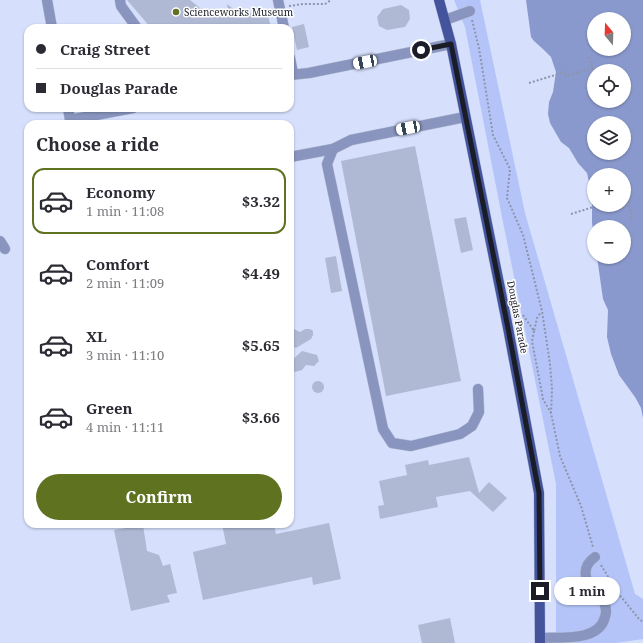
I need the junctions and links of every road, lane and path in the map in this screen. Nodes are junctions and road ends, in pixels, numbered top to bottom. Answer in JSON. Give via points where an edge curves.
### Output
{"nodes":[{"id":1,"x":47,"y":0,"type":"edge"},
{"id":2,"x":120,"y":0,"type":"edge"},
{"id":3,"x":330,"y":0,"type":"edge"},
{"id":4,"x":439,"y":0,"type":"edge"},
{"id":5,"x":279,"y":4,"type":"edge"},
{"id":6,"x":470,"y":11,"type":"joint"},
{"id":7,"x":445,"y":20,"type":"junction"},
{"id":8,"x":51,"y":24,"type":"edge"},
{"id":9,"x":134,"y":24,"type":"edge"},
{"id":10,"x":283,"y":24,"type":"edge"},
{"id":11,"x":451,"y":44,"type":"junction"},
{"id":12,"x":589,"y":57,"type":"dead end"},
{"id":13,"x":592,"y":64,"type":"edge"},
{"id":14,"x":587,"y":70,"type":"edge"},
{"id":15,"x":294,"y":74,"type":"edge"},
{"id":16,"x":529,"y":83,"type":"dead end"},
{"id":17,"x":112,"y":112,"type":"edge"},
{"id":18,"x":465,"y":117,"type":"junction"},
{"id":19,"x":70,"y":120,"type":"edge"},
{"id":20,"x":333,"y":148,"type":"junction"},
{"id":21,"x":294,"y":156,"type":"edge"},
{"id":22,"x":587,"y":209,"type":"edge"},
{"id":23,"x":630,"y":212,"type":"edge"},
{"id":24,"x":570,"y":214,"type":"dead end"},
{"id":25,"x":632,"y":219,"type":"dead end"},
{"id":26,"x":542,"y":311,"type":"junction"},
{"id":27,"x":523,"y":315,"type":"dead end"},
{"id":28,"x":534,"y":331,"type":"junction"},
{"id":29,"x":478,"y":389,"type":"dead end"},
{"id":30,"x":550,"y":412,"type":"junction"},
{"id":31,"x":595,"y":556,"type":"junction"},
{"id":32,"x":643,"y":622,"type":"edge"},
{"id":33,"x":540,"y":641,"type":"edge"}],
"edges":[{"from":1,"to":8,"type":"street"},
{"from":2,"to":9,"type":"street","via":[[121,6]]},
{"from":3,"to":5,"type":"path","via":[[325,4]]},
{"from":4,"to":7,"type":"main road","name":"Douglas Parade"},
{"from":5,"to":10,"type":"street"},
{"from":6,"to":7,"type":"street"},
{"from":6,"to":26,"type":"path","via":[[479,48],[493,135],[510,169],[507,201],[522,230]]},
{"from":7,"to":11,"type":"main road","name":"Douglas Parade"},
{"from":11,"to":15,"type":"street"},
{"from":11,"to":18,"type":"main road","name":"Douglas Parade"},
{"from":12,"to":13,"type":"path"},
{"from":14,"to":16,"type":"path","via":[[566,76],[565,72]]},
{"from":17,"to":19,"type":"street"},
{"from":18,"to":20,"type":"street","via":[[351,140]]},
{"from":18,"to":33,"type":"main road","name":"Douglas Parade","via":[[539,493]]},
{"from":20,"to":21,"type":"street"},
{"from":20,"to":29,"type":"street","via":[[327,164],[383,428],[392,443],[411,446],[460,434],[472,426],[479,412]]},
{"from":22,"to":24,"type":"path"},
{"from":23,"to":25,"type":"path"},
{"from":26,"to":28,"type":"path","via":[[537,318]]},
{"from":26,"to":30,"type":"path","via":[[552,389]]},
{"from":27,"to":28,"type":"path"},
{"from":28,"to":30,"type":"path","via":[[532,342],[543,399]]},
{"from":30,"to":31,"type":"path","via":[[560,456],[581,506]]},
{"from":31,"to":32,"type":"path","via":[[618,593]]},
{"from":31,"to":33,"type":"street","via":[[588,563],[586,572],[590,586],[605,605],[603,624],[596,631],[587,634]]}]}
